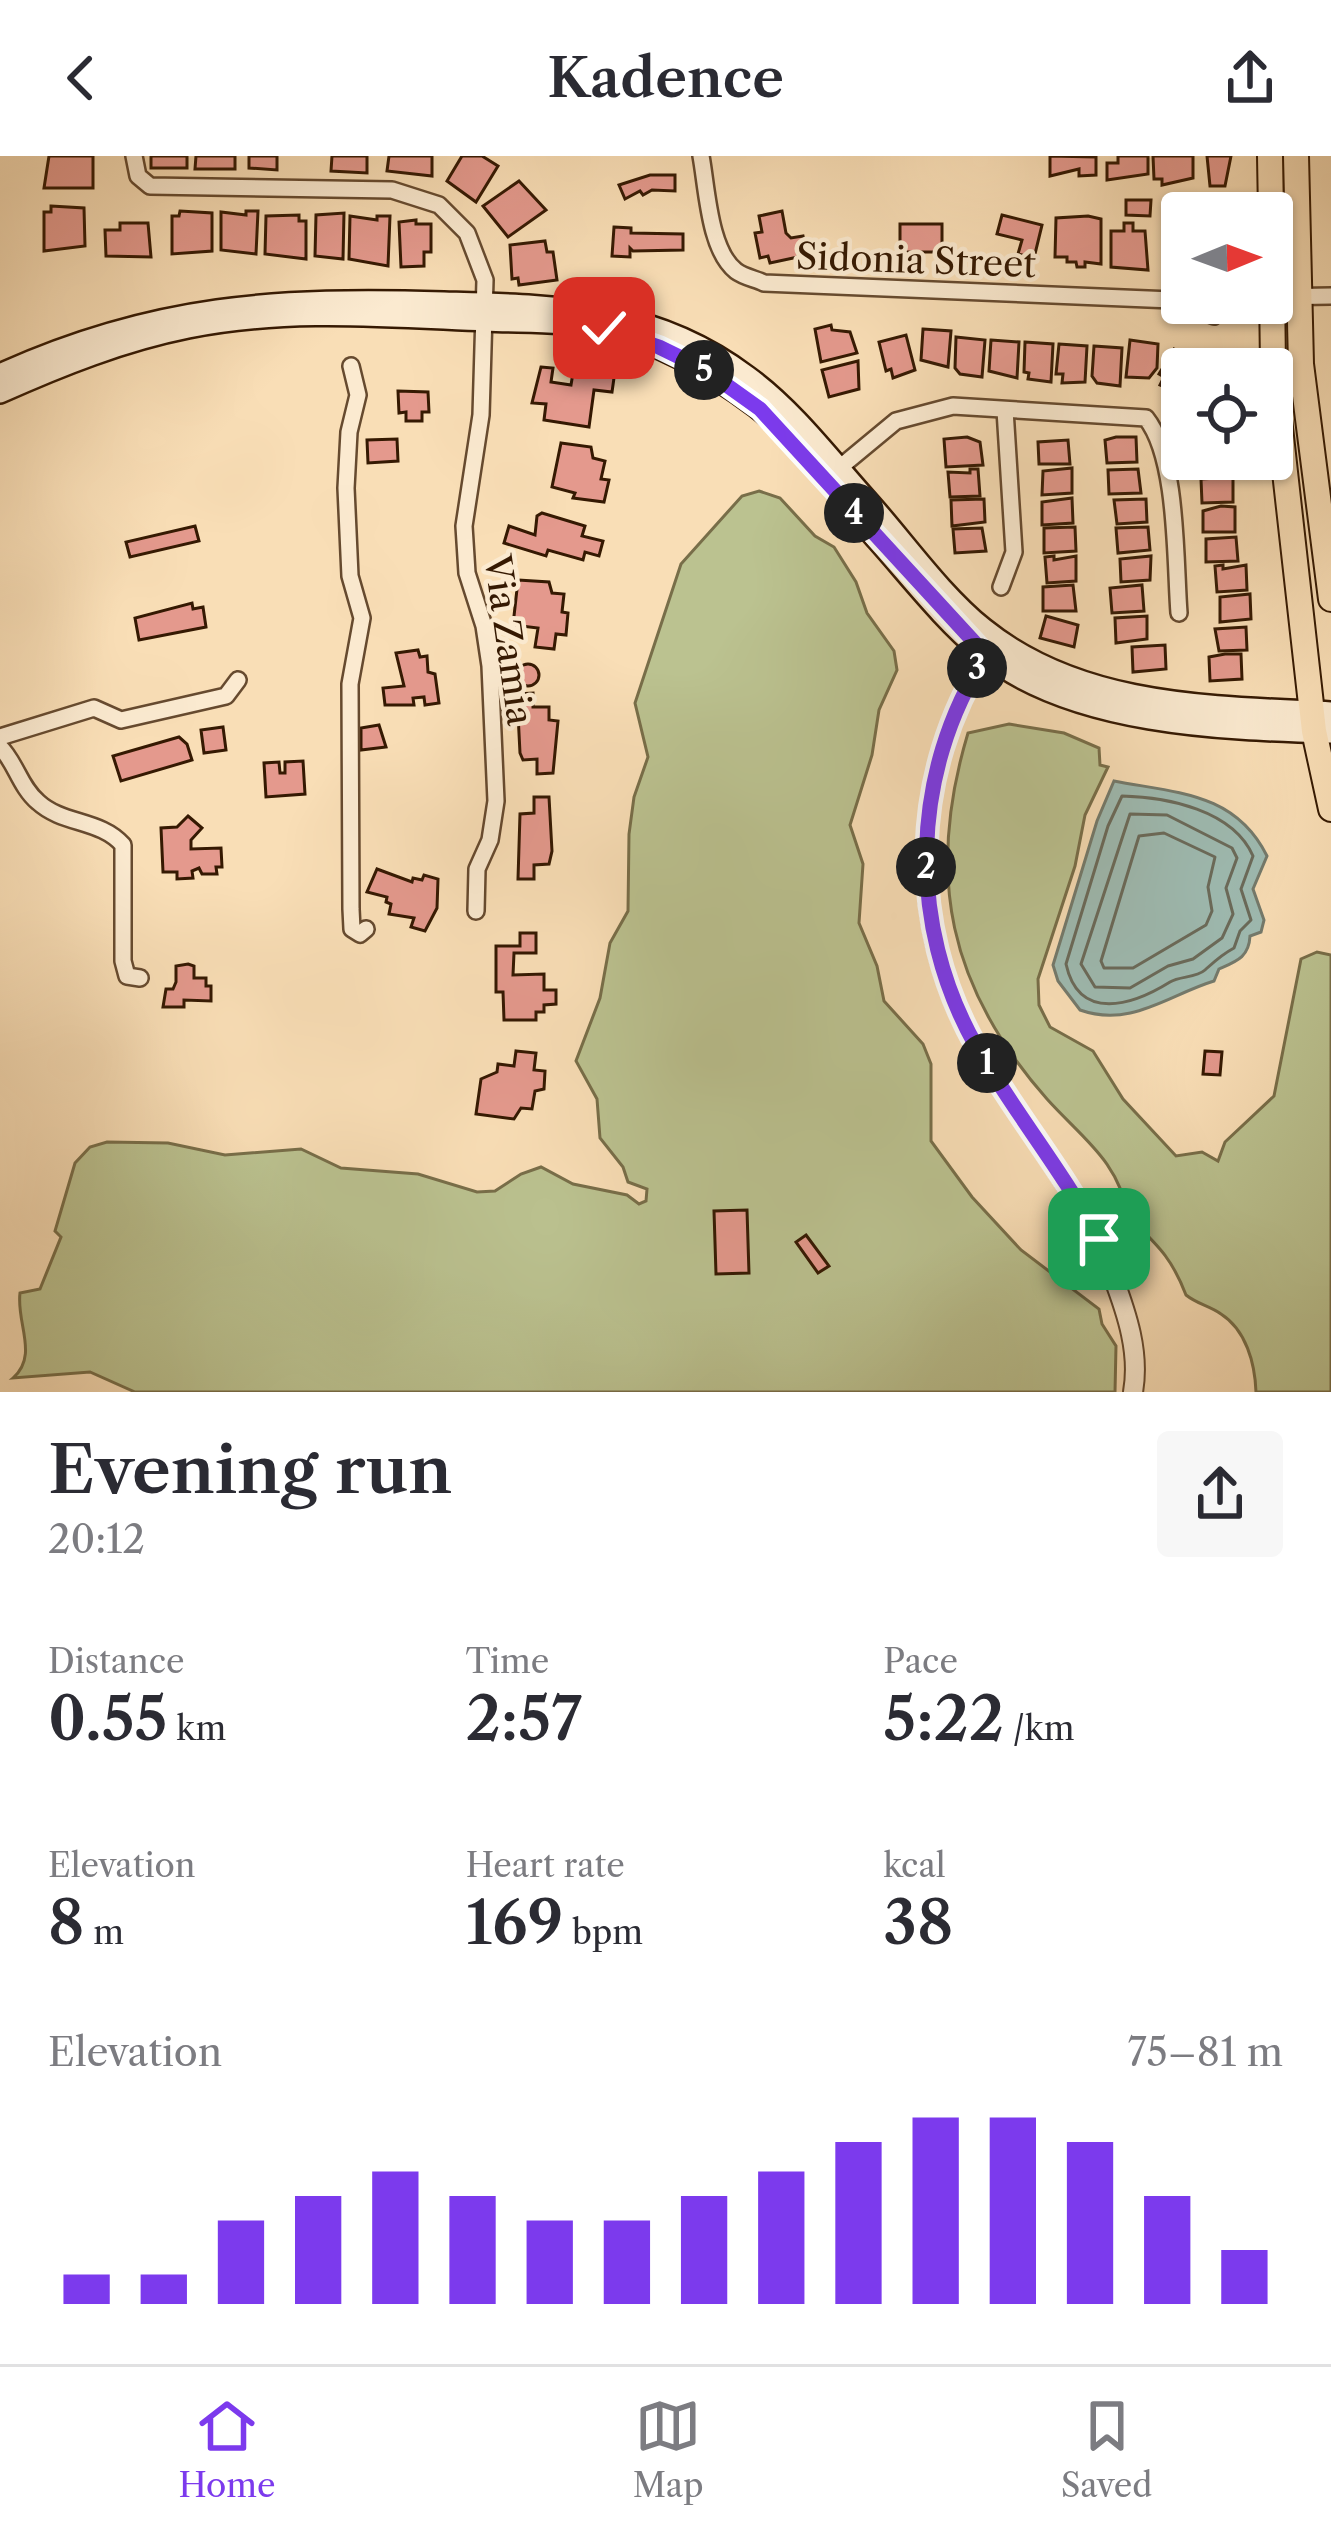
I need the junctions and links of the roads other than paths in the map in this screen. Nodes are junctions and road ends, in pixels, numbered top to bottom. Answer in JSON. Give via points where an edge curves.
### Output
{"nodes":[{"id":1,"x":134,"y":156,"type":"edge"},
{"id":2,"x":701,"y":156,"type":"edge"},
{"id":3,"x":1270,"y":156,"type":"edge"},
{"id":4,"x":1296,"y":156,"type":"edge"},
{"id":5,"x":1271,"y":192,"type":"edge"},
{"id":6,"x":1293,"y":296,"type":"edge"},
{"id":7,"x":1299,"y":296,"type":"junction"},
{"id":8,"x":1331,"y":296,"type":"edge"},
{"id":9,"x":1161,"y":300,"type":"edge"},
{"id":10,"x":484,"y":312,"type":"junction"},
{"id":11,"x":1272,"y":324,"type":"edge"},
{"id":12,"x":350,"y":366,"type":"dead end"},
{"id":13,"x":0,"y":375,"type":"edge"},
{"id":14,"x":0,"y":392,"type":"edge"},
{"id":15,"x":1005,"y":410,"type":"junction"},
{"id":16,"x":832,"y":475,"type":"junction"},
{"id":17,"x":1001,"y":586,"type":"dead end"},
{"id":18,"x":1331,"y":599,"type":"edge"},
{"id":19,"x":1179,"y":613,"type":"dead end"},
{"id":20,"x":991,"y":647,"type":"junction"},
{"id":21,"x":238,"y":680,"type":"dead end"},
{"id":22,"x":1322,"y":722,"type":"edge"},
{"id":23,"x":0,"y":737,"type":"edge"},
{"id":24,"x":0,"y":747,"type":"edge"},
{"id":25,"x":1331,"y":809,"type":"edge"},
{"id":26,"x":476,"y":910,"type":"dead end"},
{"id":27,"x":366,"y":929,"type":"dead end"},
{"id":28,"x":140,"y":978,"type":"dead end"},
{"id":29,"x":1133,"y":1392,"type":"edge"}],
"edges":[{"from":1,"to":10,"type":"street","name":"Via Zamia","via":[[137,176],[149,186],[392,190],[439,205],[467,233],[485,280]]},
{"from":2,"to":9,"type":"street","name":"Sidonia Street","via":[[727,261],[764,283]]},
{"from":3,"to":5,"type":"main road"},
{"from":4,"to":7,"type":"main road"},
{"from":6,"to":7,"type":"street"},
{"from":7,"to":8,"type":"street"},
{"from":7,"to":18,"type":"main road"},
{"from":10,"to":13,"type":"main road","via":[[330,299],[221,308],[93,338]]},
{"from":10,"to":14,"type":"main road","via":[[323,314],[188,327]]},
{"from":10,"to":16,"type":"main road","via":[[582,308],[704,349],[779,405]]},
{"from":10,"to":26,"type":"street","name":"Via Zamia","via":[[481,416],[464,526],[490,666],[496,802],[477,868]]},
{"from":11,"to":22,"type":"main road"},
{"from":12,"to":27,"type":"street","via":[[358,395],[346,488],[350,576],[362,618],[350,684],[350,892],[352,929]]},
{"from":15,"to":16,"type":"street","via":[[953,406],[896,421]]},
{"from":15,"to":17,"type":"street","via":[[1014,552]]},
{"from":15,"to":19,"type":"street","via":[[1146,418],[1157,432],[1172,511]]},
{"from":16,"to":20,"type":"main road"},
{"from":20,"to":22,"type":"main road","via":[[1086,704],[1149,718]]},
{"from":20,"to":29,"type":"street","via":[[954,712],[933,779],[925,849],[933,929],[974,1042],[1099,1239],[1127,1314]]},
{"from":21,"to":23,"type":"street","via":[[226,696],[121,720],[94,708]]},
{"from":22,"to":25,"type":"main road"},
{"from":24,"to":28,"type":"street","via":[[36,801],[56,816],[112,832],[123,845],[123,961],[127,976]]}]}
